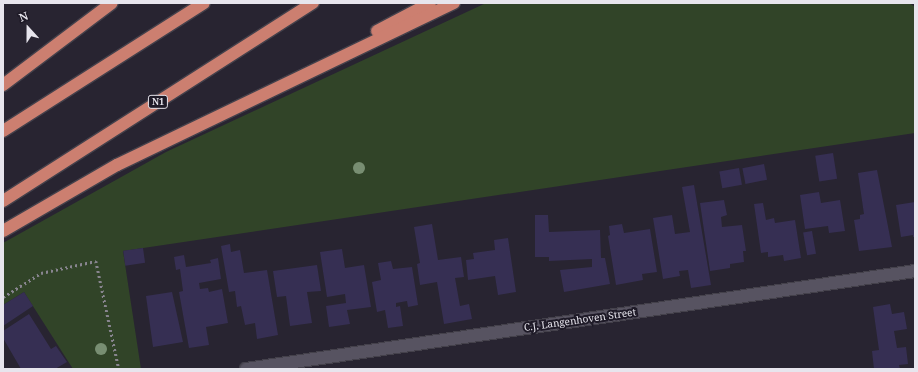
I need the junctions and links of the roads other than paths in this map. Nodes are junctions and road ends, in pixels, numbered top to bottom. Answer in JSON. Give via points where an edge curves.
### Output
{"nodes":[{"id":1,"x":112,"y":3,"type":"edge"},
{"id":2,"x":204,"y":3,"type":"edge"},
{"id":3,"x":313,"y":3,"type":"edge"},
{"id":4,"x":430,"y":3,"type":"edge"},
{"id":5,"x":454,"y":3,"type":"edge"},
{"id":6,"x":3,"y":86,"type":"edge"},
{"id":7,"x":235,"y":107,"type":"junction"},
{"id":8,"x":3,"y":131,"type":"edge"},
{"id":9,"x":3,"y":201,"type":"edge"},
{"id":10,"x":3,"y":231,"type":"edge"},
{"id":11,"x":915,"y":271,"type":"edge"},
{"id":12,"x":246,"y":369,"type":"edge"}],
"edges":[{"from":1,"to":6,"type":"highway"},
{"from":2,"to":8,"type":"highway"},
{"from":3,"to":9,"type":"highway","number":"N1"},
{"from":4,"to":7,"type":"highway"},
{"from":5,"to":7,"type":"highway"},
{"from":7,"to":10,"type":"highway","via":[[117,165]]},
{"from":11,"to":12,"type":"street","name":"C.J. Langenhoven Street"}]}
